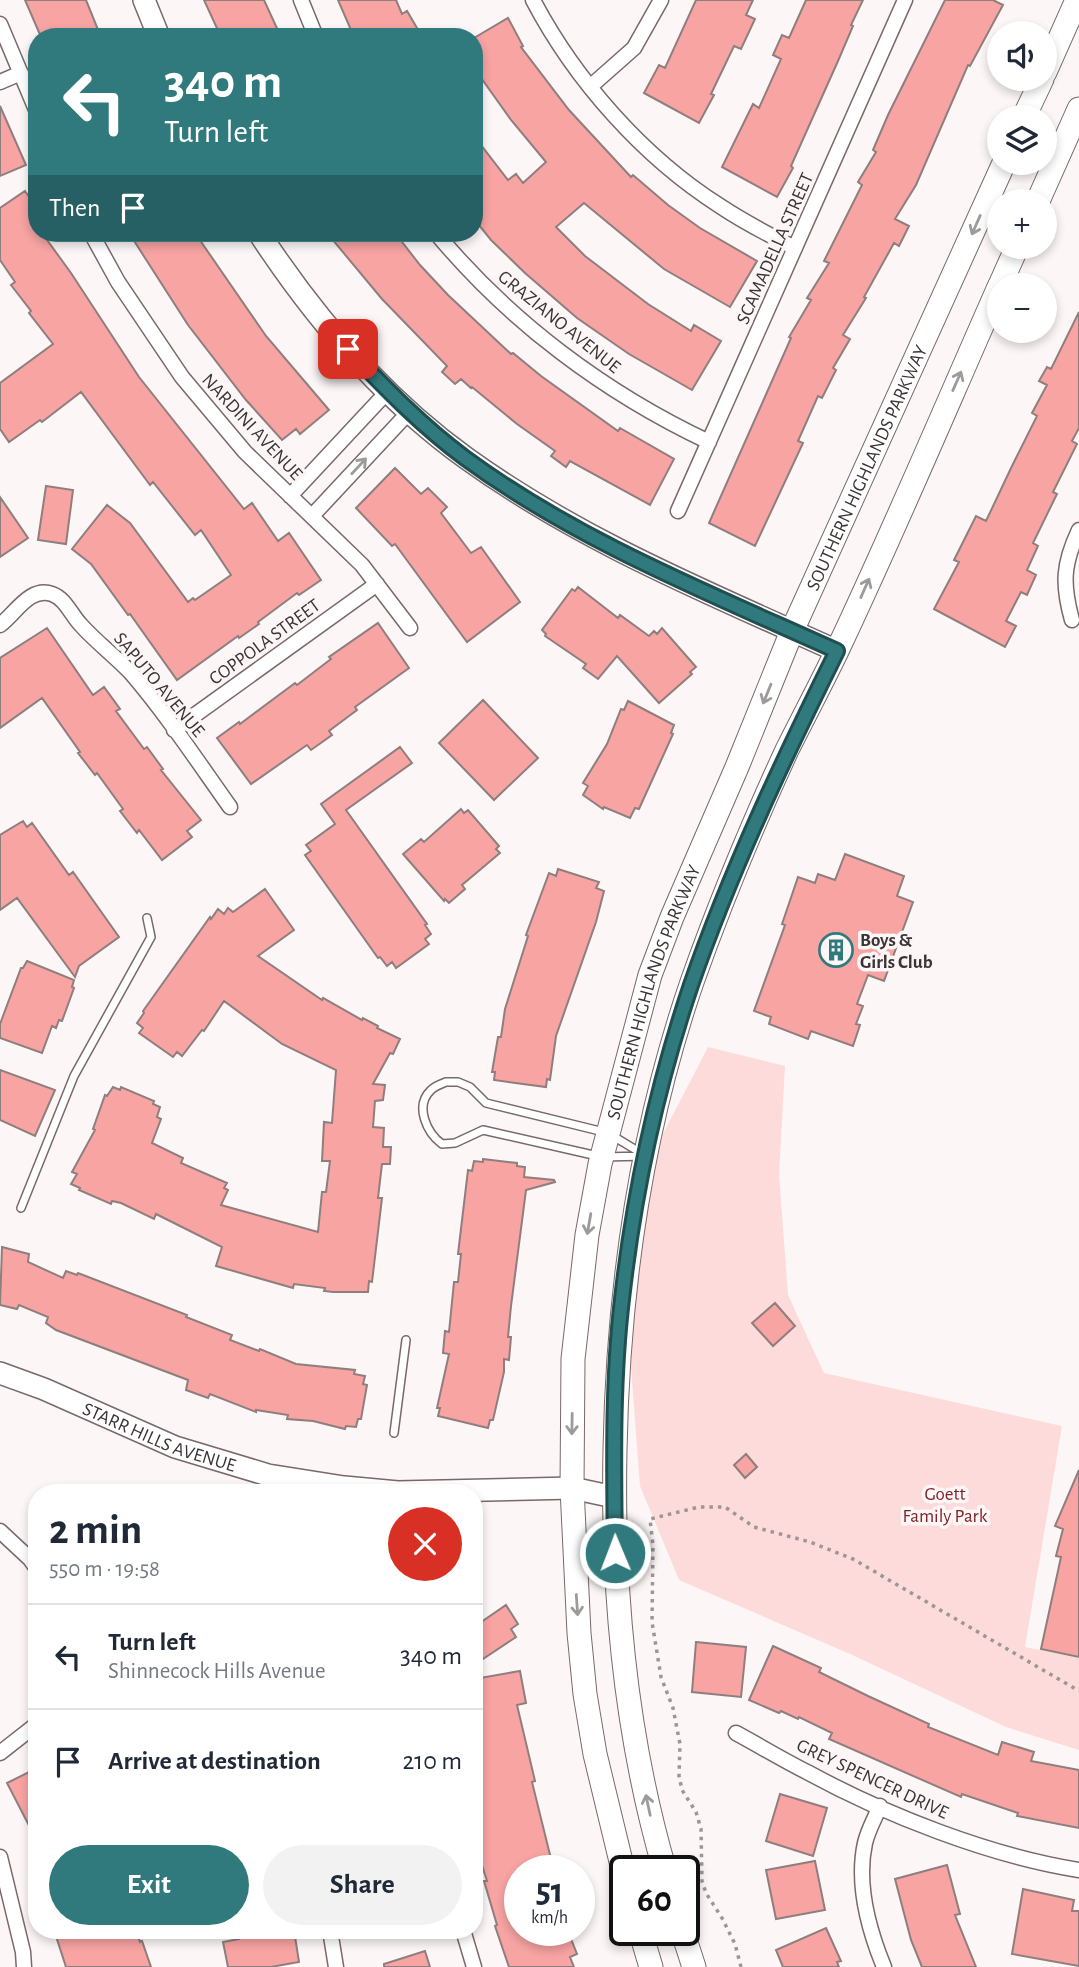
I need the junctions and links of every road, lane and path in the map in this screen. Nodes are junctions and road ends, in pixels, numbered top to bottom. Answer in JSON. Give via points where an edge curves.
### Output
{"nodes":[{"id":1,"x":144,"y":0,"type":"edge"},
{"id":2,"x":301,"y":0,"type":"edge"},
{"id":3,"x":533,"y":0,"type":"edge"},
{"id":4,"x":661,"y":0,"type":"edge"},
{"id":5,"x":905,"y":0,"type":"edge"},
{"id":6,"x":1077,"y":0,"type":"edge"},
{"id":7,"x":0,"y":24,"type":"edge"},
{"id":8,"x":155,"y":28,"type":"edge"},
{"id":9,"x":312,"y":28,"type":"edge"},
{"id":10,"x":1057,"y":45,"type":"edge"},
{"id":11,"x":20,"y":74,"type":"junction"},
{"id":12,"x":0,"y":82,"type":"edge"},
{"id":13,"x":591,"y":86,"type":"junction"},
{"id":14,"x":28,"y":92,"type":"edge"},
{"id":15,"x":1079,"y":109,"type":"edge"},
{"id":16,"x":999,"y":175,"type":"edge"},
{"id":17,"x":1043,"y":189,"type":"edge"},
{"id":18,"x":96,"y":242,"type":"edge"},
{"id":19,"x":265,"y":242,"type":"edge"},
{"id":20,"x":444,"y":242,"type":"edge"},
{"id":21,"x":795,"y":248,"type":"junction"},
{"id":22,"x":987,"y":315,"type":"edge"},
{"id":23,"x":388,"y":391,"type":"junction"},
{"id":24,"x":410,"y":411,"type":"junction"},
{"id":25,"x":709,"y":442,"type":"junction"},
{"id":26,"x":290,"y":496,"type":"junction"},
{"id":27,"x":678,"y":511,"type":"dead end"},
{"id":28,"x":312,"y":516,"type":"junction"},
{"id":29,"x":1079,"y":530,"type":"edge"},
{"id":30,"x":377,"y":584,"type":"junction"},
{"id":31,"x":1072,"y":620,"type":"dead end"},
{"id":32,"x":0,"y":625,"type":"edge"},
{"id":33,"x":410,"y":628,"type":"dead end"},
{"id":34,"x":792,"y":631,"type":"junction"},
{"id":35,"x":837,"y":651,"type":"junction"},
{"id":36,"x":174,"y":730,"type":"junction"},
{"id":37,"x":230,"y":807,"type":"dead end"},
{"id":38,"x":147,"y":918,"type":"dead end"},
{"id":39,"x":608,"y":1133,"type":"junction"},
{"id":40,"x":646,"y":1156,"type":"junction"},
{"id":41,"x":602,"y":1157,"type":"junction"},
{"id":42,"x":21,"y":1208,"type":"dead end"},
{"id":43,"x":405,"y":1340,"type":"dead end"},
{"id":44,"x":0,"y":1373,"type":"edge"},
{"id":45,"x":394,"y":1433,"type":"dead end"},
{"id":46,"x":325,"y":1484,"type":"edge"},
{"id":47,"x":572,"y":1488,"type":"junction"},
{"id":48,"x":483,"y":1490,"type":"edge"},
{"id":49,"x":614,"y":1497,"type":"junction"},
{"id":50,"x":0,"y":1531,"type":"edge"},
{"id":51,"x":28,"y":1557,"type":"edge"},
{"id":52,"x":1079,"y":1691,"type":"edge"},
{"id":53,"x":28,"y":1731,"type":"edge"},
{"id":54,"x":736,"y":1733,"type":"dead end"},
{"id":55,"x":0,"y":1753,"type":"edge"},
{"id":56,"x":880,"y":1806,"type":"junction"},
{"id":57,"x":619,"y":1855,"type":"edge"},
{"id":58,"x":660,"y":1855,"type":"edge"},
{"id":59,"x":0,"y":1857,"type":"edge"},
{"id":60,"x":1079,"y":1870,"type":"edge"},
{"id":61,"x":331,"y":1939,"type":"edge"},
{"id":62,"x":466,"y":1939,"type":"edge"},
{"id":63,"x":645,"y":1946,"type":"edge"},
{"id":64,"x":687,"y":1946,"type":"edge"},
{"id":65,"x":24,"y":1967,"type":"edge"},
{"id":66,"x":336,"y":1967,"type":"edge"},
{"id":67,"x":474,"y":1967,"type":"edge"},
{"id":68,"x":651,"y":1967,"type":"edge"},
{"id":69,"x":694,"y":1967,"type":"edge"},
{"id":70,"x":741,"y":1967,"type":"edge"},
{"id":71,"x":884,"y":1967,"type":"edge"}],
"edges":[{"from":1,"to":8,"type":"street"},
{"from":2,"to":9,"type":"street"},
{"from":3,"to":13,"type":"street"},
{"from":4,"to":13,"type":"street","via":[[634,48]]},
{"from":5,"to":21,"type":"street","name":"SCAMADELLA STREET"},
{"from":6,"to":10,"type":"main road"},
{"from":7,"to":11,"type":"street"},
{"from":11,"to":12,"type":"street"},
{"from":11,"to":14,"type":"street"},
{"from":13,"to":21,"type":"street","via":[[620,121],[683,180],[719,206]]},
{"from":15,"to":17,"type":"main road"},
{"from":16,"to":34,"type":"main road","name":"SOUTHERN HIGHLANDS PARKWAY","one_way":true},
{"from":18,"to":26,"type":"street","name":"NARDINI AVENUE","via":[[182,377],[245,452]]},
{"from":19,"to":23,"type":"street","via":[[327,325]]},
{"from":20,"to":25,"type":"street","name":"GRAZIANO AVENUE","via":[[506,306],[570,360],[643,409]]},
{"from":21,"to":25,"type":"street","name":"SCAMADELLA STREET"},
{"from":35,"to":22,"type":"main road","name":"SOUTHERN HIGHLANDS PARKWAY","one_way":true},
{"from":23,"to":24,"type":"street"},
{"from":23,"to":26,"type":"street"},
{"from":28,"to":24,"type":"street","one_way":true},
{"from":24,"to":34,"type":"street","via":[[464,457],[593,538]]},
{"from":25,"to":27,"type":"street","name":"SCAMADELLA STREET"},
{"from":26,"to":28,"type":"street","name":"NARDINI AVENUE"},
{"from":28,"to":30,"type":"street","name":"NARDINI AVENUE"},
{"from":29,"to":31,"type":"street","via":[[1065,570]]},
{"from":30,"to":33,"type":"street","name":"NARDINI AVENUE"},
{"from":30,"to":36,"type":"street","name":"COPPOLA STREET"},
{"from":32,"to":36,"type":"street","name":"SAPUTO AVENUE","via":[[29,596],[51,594],[112,653]]},
{"from":34,"to":35,"type":"street"},
{"from":34,"to":39,"type":"main road","name":"SOUTHERN HIGHLANDS PARKWAY","one_way":true,"via":[[650,975]]},
{"from":35,"to":40,"type":"main road","name":"SOUTHERN HIGHLANDS PARKWAY","via":[[767,796],[711,932],[678,1027]]},
{"from":36,"to":37,"type":"street","name":"SAPUTO AVENUE"},
{"from":38,"to":42,"type":"lane","via":[[151,937],[74,1076]]},
{"from":39,"to":40,"type":"lane"},
{"from":39,"to":41,"type":"main road","name":"SOUTHERN HIGHLANDS PARKWAY"},
{"from":39,"to":41,"type":"lane","via":[[486,1102],[458,1082],[431,1090],[423,1106],[429,1131],[442,1144],[483,1130]]},
{"from":40,"to":41,"type":"lane"},
{"from":40,"to":49,"type":"main road","name":"SOUTHERN HIGHLANDS PARKWAY","via":[[622,1300]]},
{"from":41,"to":47,"type":"main road","name":"SOUTHERN HIGHLANDS PARKWAY","one_way":true,"via":[[574,1347]]},
{"from":43,"to":45,"type":"lane"},
{"from":44,"to":46,"type":"street","name":"STARR HILLS AVENUE","via":[[175,1447],[268,1475]]},
{"from":47,"to":48,"type":"street","name":"STARR HILLS AVENUE"},
{"from":47,"to":49,"type":"street","name":"STARR HILLS AVENUE"},
{"from":47,"to":57,"type":"main road","name":"SOUTHERN HIGHLANDS PARKWAY","one_way":true,"via":[[585,1694]]},
{"from":58,"to":49,"type":"main road","name":"SOUTHERN HIGHLANDS PARKWAY","one_way":true,"via":[[625,1678]]},
{"from":50,"to":51,"type":"street"},
{"from":52,"to":70,"type":"path","via":[[853,1559],[754,1527],[725,1507],[699,1507],[650,1519],[652,1622],[661,1677],[680,1744],[679,1776],[701,1829],[702,1881],[735,1944]]},
{"from":53,"to":55,"type":"street"},
{"from":54,"to":56,"type":"street","name":"GREY SPENCER DRIVE"},
{"from":56,"to":60,"type":"street","name":"GREY SPENCER DRIVE","via":[[990,1848]]},
{"from":56,"to":71,"type":"street","via":[[861,1868],[870,1926]]},
{"from":59,"to":65,"type":"street"},
{"from":61,"to":66,"type":"street"},
{"from":62,"to":67,"type":"street"},
{"from":63,"to":68,"type":"main road"},
{"from":64,"to":69,"type":"main road"}]}
